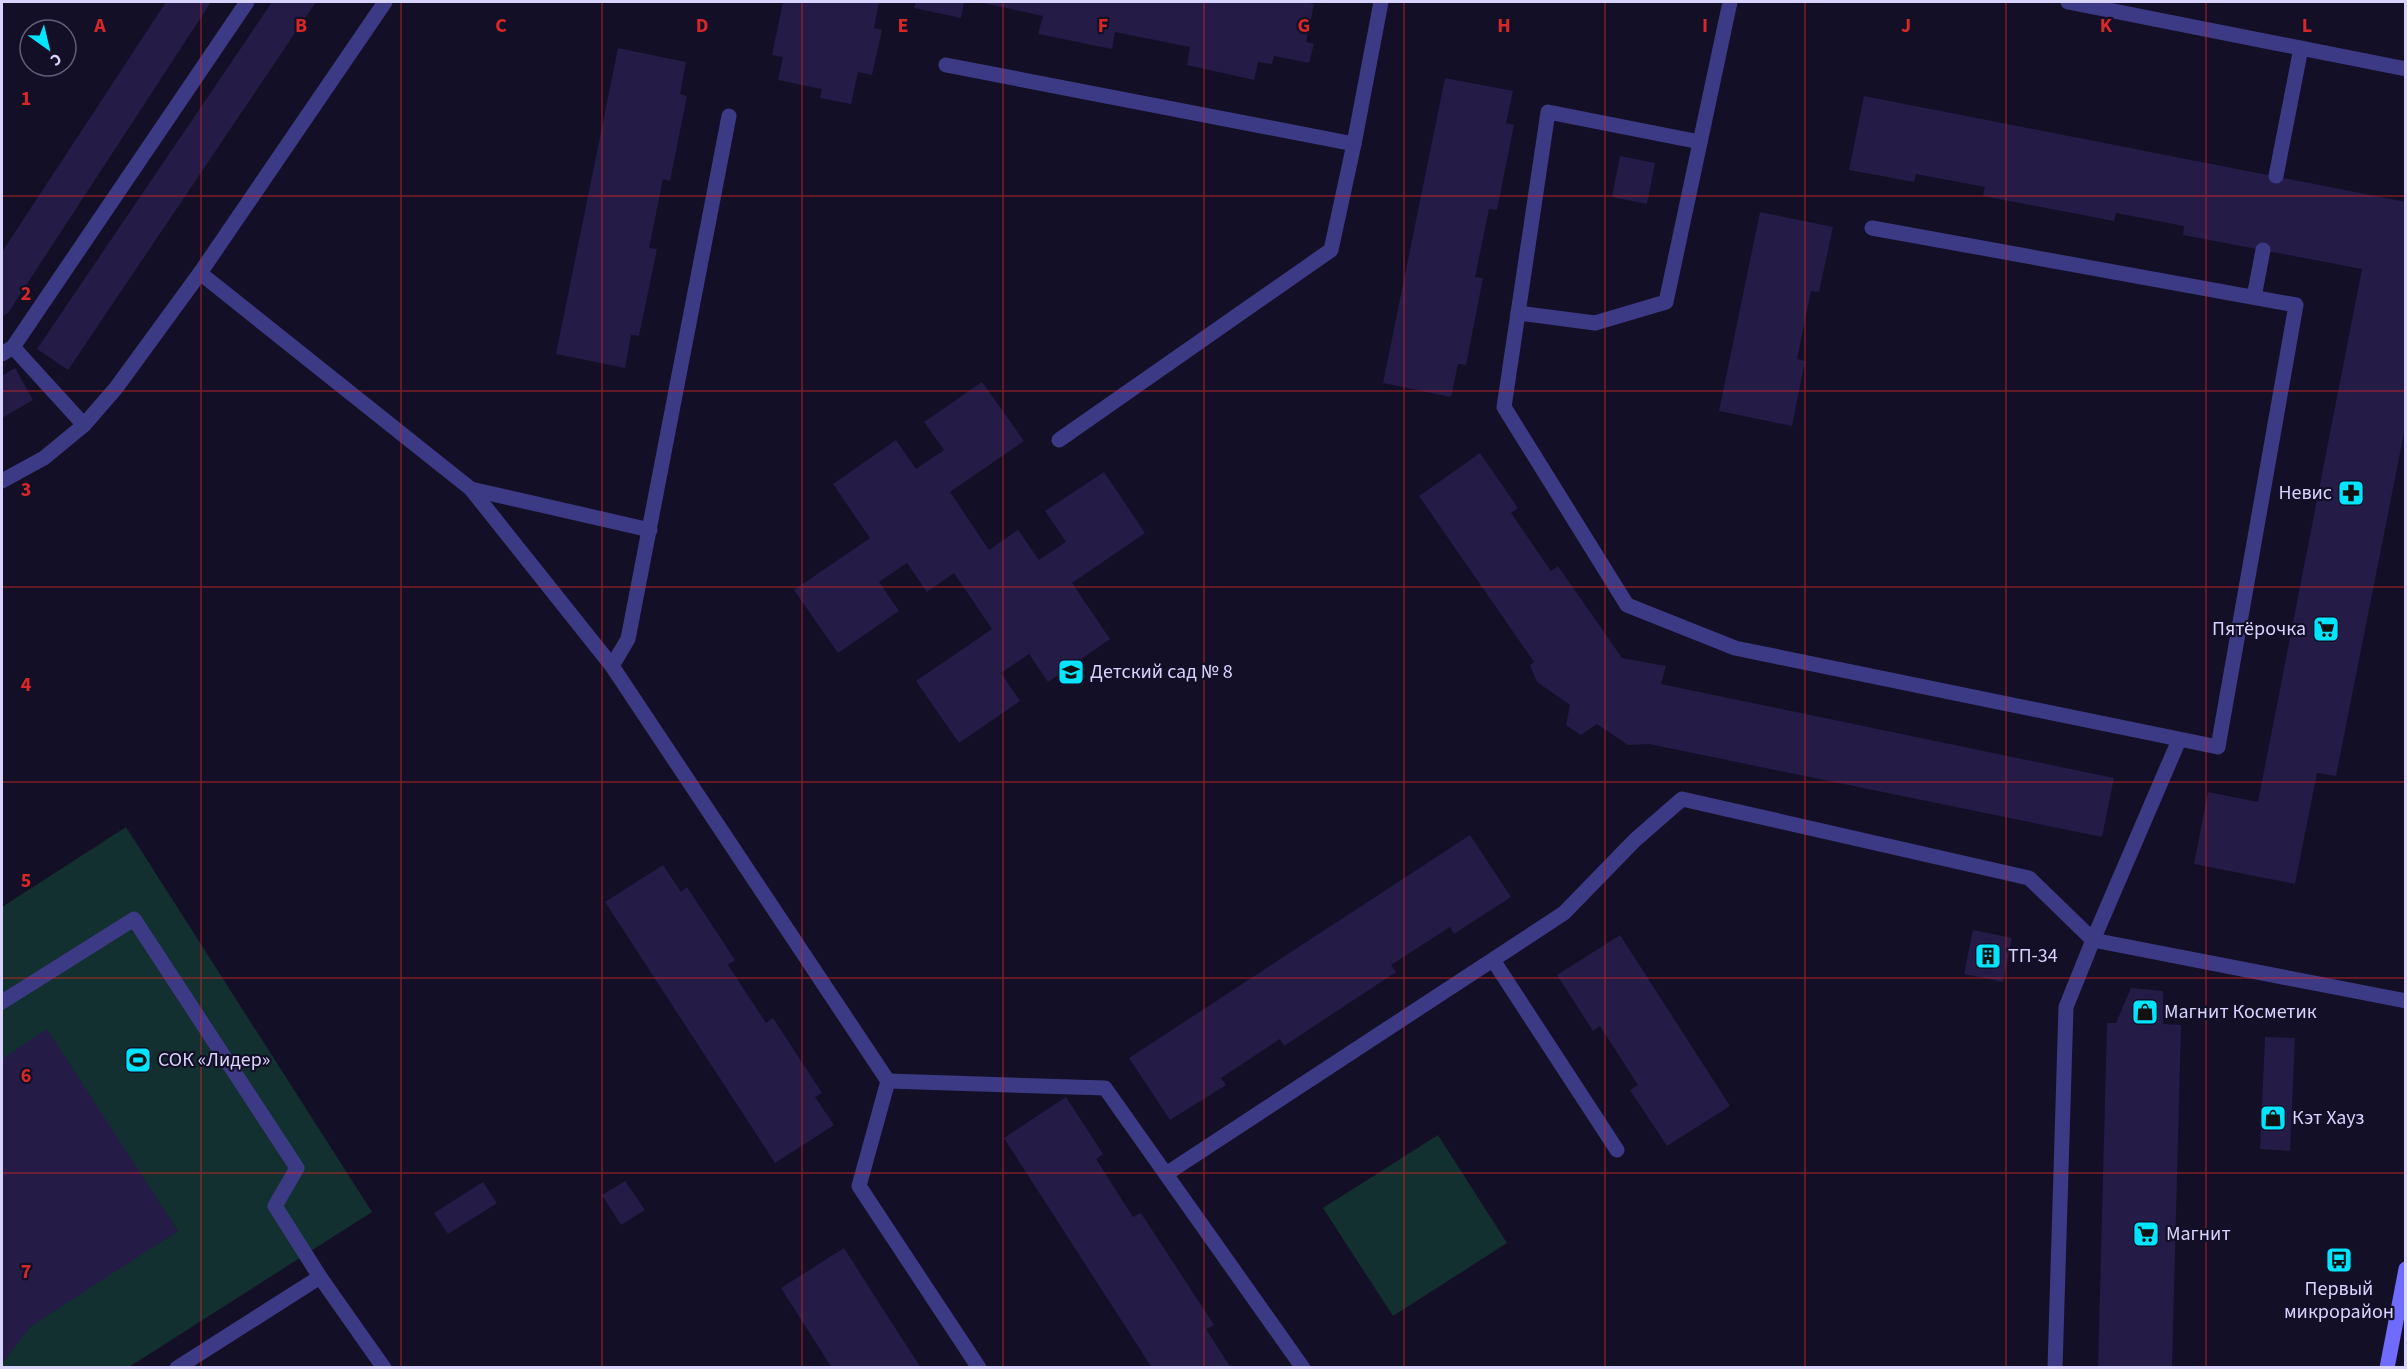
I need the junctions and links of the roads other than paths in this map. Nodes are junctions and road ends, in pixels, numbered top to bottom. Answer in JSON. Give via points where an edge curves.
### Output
{"nodes":[{"id":1,"x":247,"y":2,"type":"edge"},
{"id":2,"x":384,"y":2,"type":"edge"},
{"id":3,"x":1381,"y":2,"type":"edge"},
{"id":4,"x":1730,"y":2,"type":"edge"},
{"id":5,"x":2068,"y":2,"type":"edge"},
{"id":6,"x":2301,"y":48,"type":"junction"},
{"id":7,"x":946,"y":65,"type":"dead end"},
{"id":8,"x":2406,"y":69,"type":"edge"},
{"id":9,"x":729,"y":116,"type":"dead end"},
{"id":10,"x":1700,"y":142,"type":"junction"},
{"id":11,"x":1354,"y":144,"type":"junction"},
{"id":12,"x":2276,"y":176,"type":"dead end"},
{"id":13,"x":1872,"y":228,"type":"dead end"},
{"id":14,"x":2263,"y":250,"type":"dead end"},
{"id":15,"x":200,"y":273,"type":"junction"},
{"id":16,"x":2254,"y":297,"type":"junction"},
{"id":17,"x":1518,"y":314,"type":"junction"},
{"id":18,"x":7,"y":351,"type":"edge"},
{"id":19,"x":84,"y":424,"type":"junction"},
{"id":20,"x":1059,"y":440,"type":"dead end"},
{"id":21,"x":2,"y":481,"type":"edge"},
{"id":22,"x":471,"y":489,"type":"junction"},
{"id":23,"x":650,"y":530,"type":"junction"},
{"id":24,"x":612,"y":666,"type":"junction"},
{"id":25,"x":2179,"y":740,"type":"junction"},
{"id":26,"x":2092,"y":940,"type":"junction"},
{"id":27,"x":1493,"y":960,"type":"junction"},
{"id":28,"x":2406,"y":1001,"type":"edge"},
{"id":29,"x":2,"y":1002,"type":"edge"},
{"id":30,"x":888,"y":1081,"type":"junction"},
{"id":31,"x":1617,"y":1150,"type":"dead end"},
{"id":32,"x":1166,"y":1174,"type":"junction"},
{"id":33,"x":2406,"y":1269,"type":"edge"},
{"id":34,"x":320,"y":1277,"type":"junction"},
{"id":35,"x":177,"y":1368,"type":"edge"},
{"id":36,"x":384,"y":1368,"type":"edge"},
{"id":37,"x":980,"y":1368,"type":"edge"},
{"id":38,"x":1303,"y":1368,"type":"edge"},
{"id":39,"x":2055,"y":1368,"type":"edge"},
{"id":40,"x":2387,"y":1368,"type":"edge"}],
"edges":[{"from":1,"to":18,"type":"street"},
{"from":2,"to":15,"type":"street"},
{"from":3,"to":11,"type":"street"},
{"from":4,"to":10,"type":"street"},
{"from":5,"to":6,"type":"street"},
{"from":6,"to":8,"type":"street"},
{"from":6,"to":12,"type":"street"},
{"from":7,"to":11,"type":"street"},
{"from":9,"to":23,"type":"street"},
{"from":10,"to":17,"type":"street","via":[[1666,303],[1594,323]]},
{"from":10,"to":17,"type":"street","via":[[1548,112]]},
{"from":11,"to":20,"type":"street","via":[[1331,250]]},
{"from":13,"to":16,"type":"street"},
{"from":14,"to":16,"type":"street"},
{"from":15,"to":19,"type":"street","via":[[116,388]]},
{"from":15,"to":22,"type":"street"},
{"from":16,"to":25,"type":"street","via":[[2296,305],[2294,317],[2218,747]]},
{"from":17,"to":25,"type":"street","via":[[1504,407],[1627,605],[1735,648]]},
{"from":18,"to":19,"type":"street"},
{"from":19,"to":21,"type":"street","via":[[44,458]]},
{"from":22,"to":23,"type":"street"},
{"from":22,"to":24,"type":"street"},
{"from":23,"to":24,"type":"street","via":[[628,639]]},
{"from":24,"to":30,"type":"street"},
{"from":25,"to":26,"type":"street"},
{"from":26,"to":27,"type":"street","via":[[2029,878],[1682,799],[1635,840],[1564,913]]},
{"from":26,"to":28,"type":"street"},
{"from":26,"to":39,"type":"street","via":[[2066,1007]]},
{"from":27,"to":31,"type":"street"},
{"from":27,"to":32,"type":"street"},
{"from":29,"to":34,"type":"street","via":[[134,919],[297,1167],[274,1206]]},
{"from":30,"to":32,"type":"street","via":[[1105,1088]]},
{"from":30,"to":37,"type":"street","via":[[859,1186]]},
{"from":32,"to":38,"type":"street"},
{"from":33,"to":40,"type":"street"},
{"from":34,"to":35,"type":"street"},
{"from":34,"to":36,"type":"street"}]}
